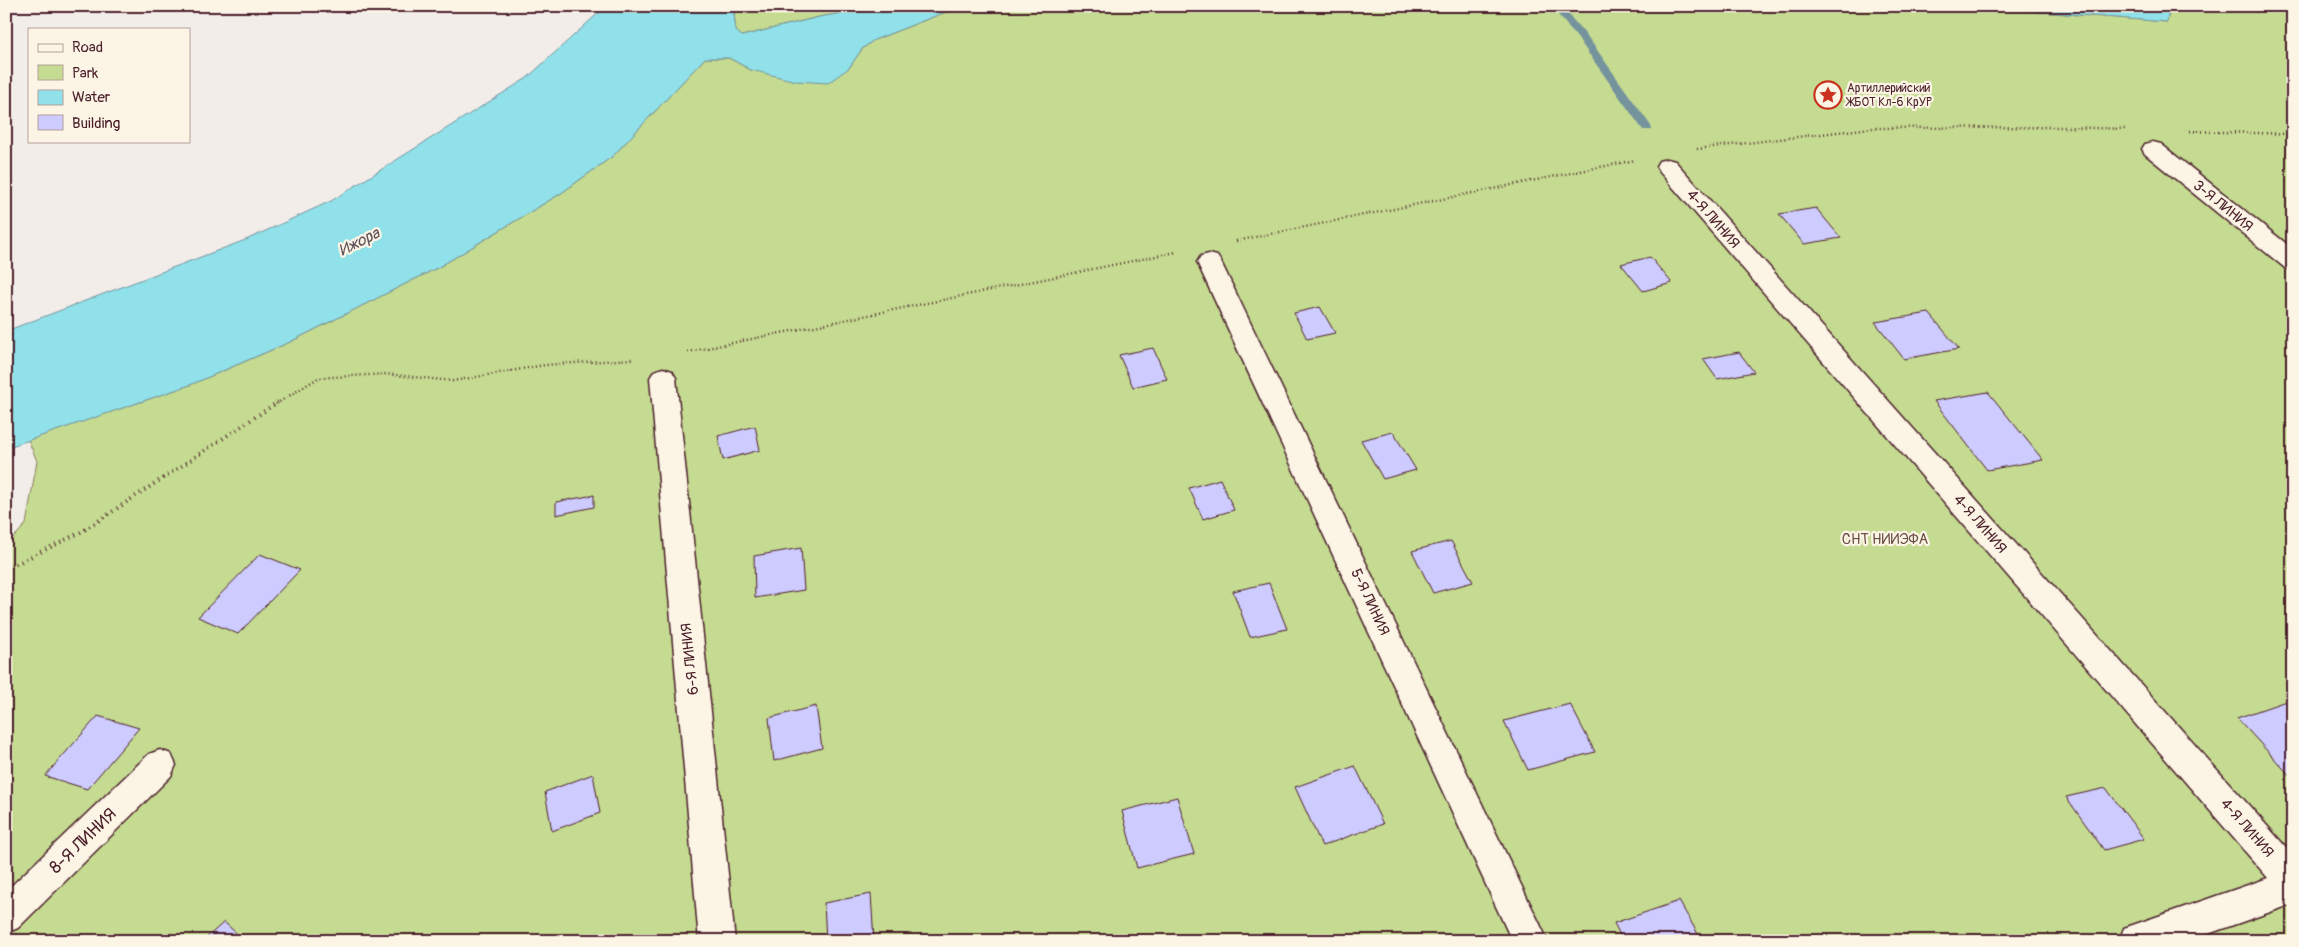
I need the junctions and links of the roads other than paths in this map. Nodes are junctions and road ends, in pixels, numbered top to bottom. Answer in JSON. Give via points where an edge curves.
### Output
{"nodes":[{"id":1,"x":2153,"y":149,"type":"dead end"},
{"id":2,"x":1667,"y":166,"type":"dead end"},
{"id":3,"x":1209,"y":262,"type":"dead end"},
{"id":4,"x":2293,"y":262,"type":"edge"},
{"id":5,"x":652,"y":368,"type":"road end"},
{"id":6,"x":160,"y":765,"type":"dead end"},
{"id":7,"x":2293,"y":881,"type":"edge"},
{"id":8,"x":2293,"y":887,"type":"edge"},
{"id":9,"x":6,"y":916,"type":"edge"},
{"id":10,"x":717,"y":941,"type":"edge"},
{"id":11,"x":1530,"y":941,"type":"edge"},
{"id":12,"x":2136,"y":941,"type":"edge"}],
"edges":[{"from":1,"to":4,"type":"street","name":"3-Я ЛИНИЯ"},
{"from":2,"to":7,"type":"street","name":"4-Я ЛИНИЯ"},
{"from":3,"to":11,"type":"street","name":"5-Я ЛИНИЯ"},
{"from":5,"to":10,"type":"street","name":"6-Я ЛИНИЯ"},
{"from":6,"to":9,"type":"street","name":"8-Я ЛИНИЯ"},
{"from":8,"to":12,"type":"street"}]}
